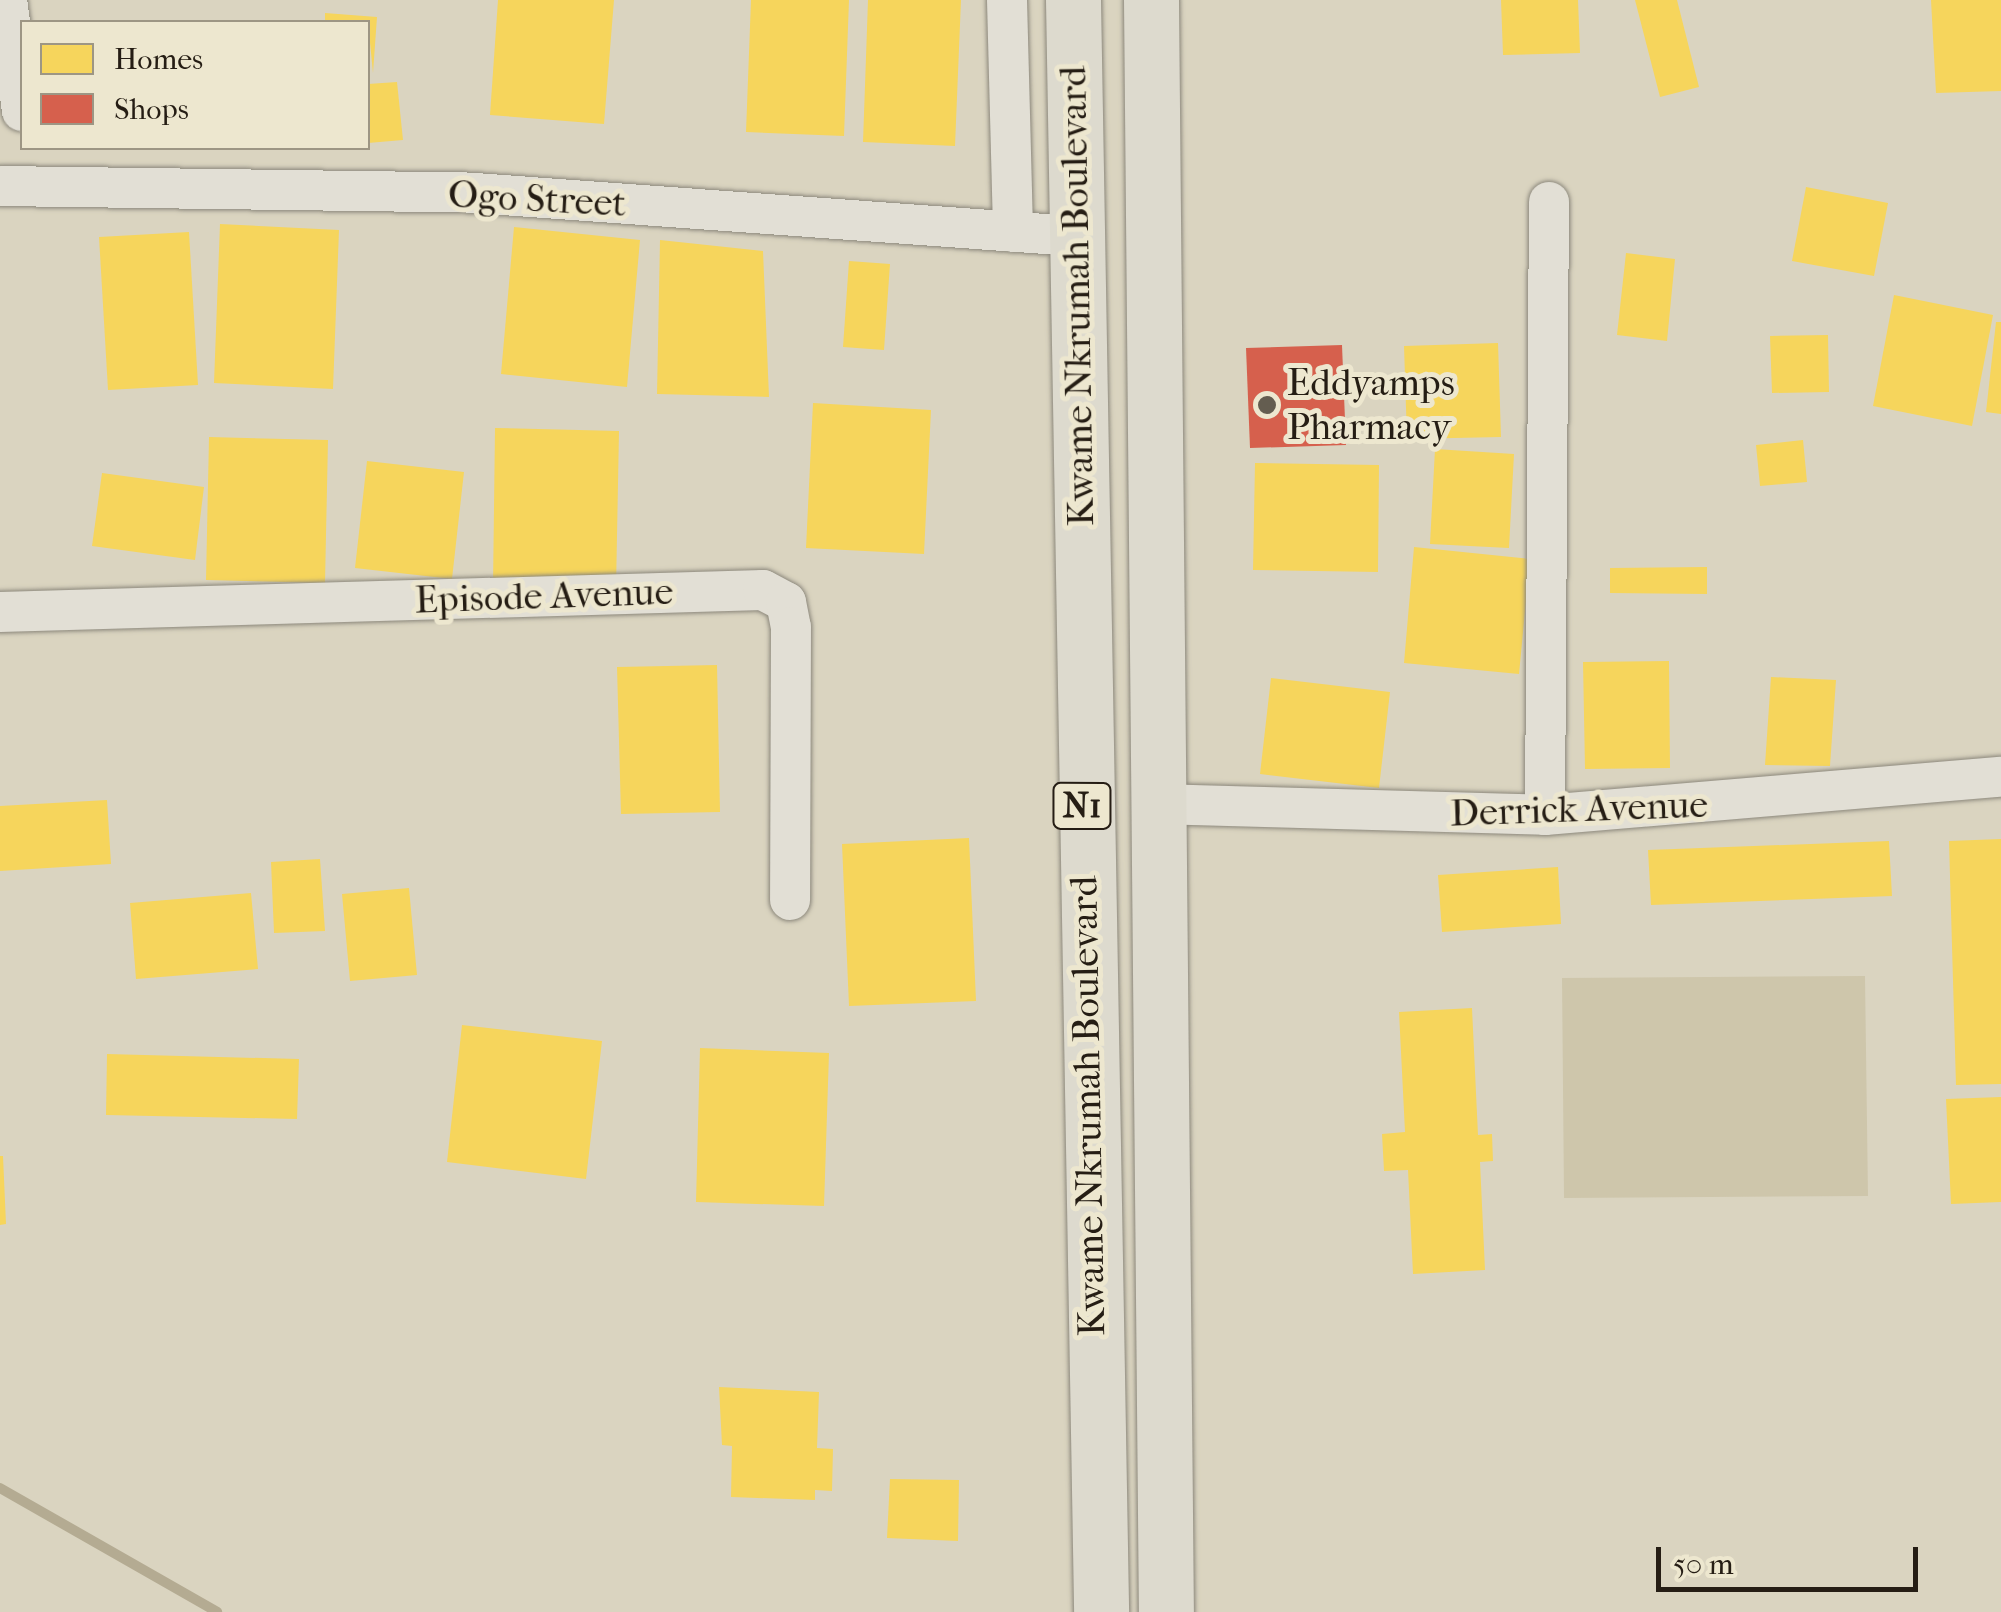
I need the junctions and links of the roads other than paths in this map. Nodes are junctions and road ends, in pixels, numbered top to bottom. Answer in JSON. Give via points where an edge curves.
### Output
{"nodes":[{"id":1,"x":8,"y":0,"type":"edge"},
{"id":2,"x":1007,"y":0,"type":"edge"},
{"id":3,"x":1073,"y":0,"type":"edge"},
{"id":4,"x":1150,"y":0,"type":"edge"},
{"id":5,"x":20,"y":95,"type":"edge"},
{"id":6,"x":22,"y":173,"type":"edge"},
{"id":7,"x":1549,"y":202,"type":"dead end"},
{"id":8,"x":1013,"y":232,"type":"junction"},
{"id":9,"x":1072,"y":236,"type":"junction"},
{"id":10,"x":0,"y":612,"type":"edge"},
{"id":11,"x":2001,"y":777,"type":"edge"},
{"id":12,"x":1156,"y":804,"type":"junction"},
{"id":13,"x":1545,"y":814,"type":"junction"},
{"id":14,"x":790,"y":900,"type":"dead end"},
{"id":15,"x":1102,"y":1612,"type":"edge"},
{"id":16,"x":1166,"y":1612,"type":"edge"}],
"edges":[{"from":1,"to":5,"type":"street"},
{"from":2,"to":8,"type":"street"},
{"from":3,"to":9,"type":"highway","name":"Kwame Nkrumah Boulevard","number":"N1"},
{"from":4,"to":12,"type":"highway","name":"Kwame Nkrumah Boulevard","number":"N1"},
{"from":6,"to":8,"type":"street","name":"Ogo Street","via":[[475,194]]},
{"from":7,"to":13,"type":"street"},
{"from":8,"to":9,"type":"street","name":"Ogo Street"},
{"from":9,"to":15,"type":"highway","name":"Kwame Nkrumah Boulevard","number":"N1"},
{"from":10,"to":14,"type":"street","name":"Episode Avenue","via":[[762,590],[786,602],[791,627]]},
{"from":11,"to":13,"type":"street","name":"Derrick Avenue"},
{"from":12,"to":13,"type":"street","name":"Derrick Avenue"},
{"from":12,"to":16,"type":"highway","name":"Kwame Nkrumah Boulevard","number":"N1"}]}
